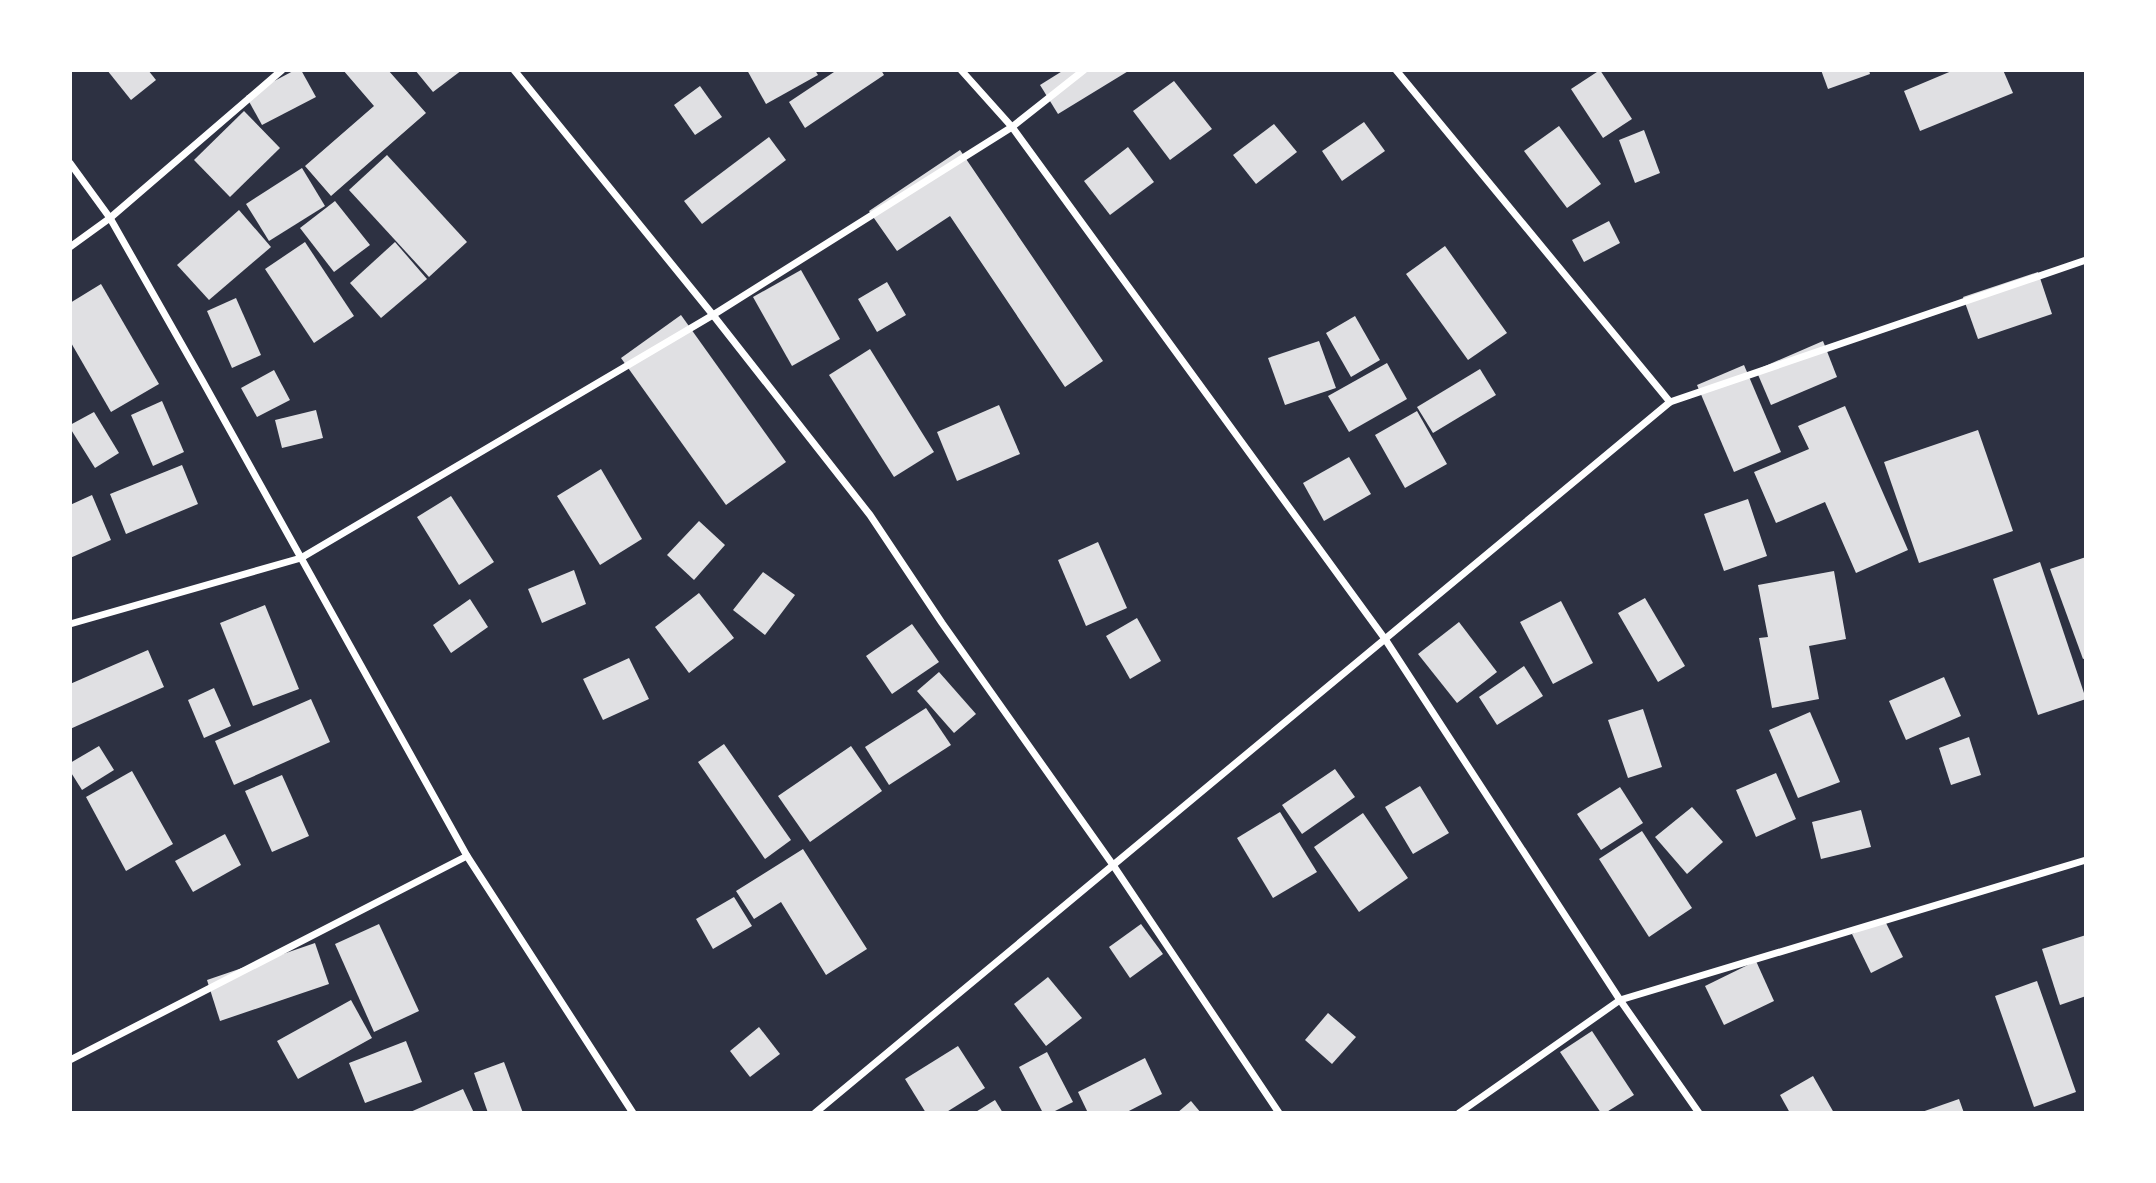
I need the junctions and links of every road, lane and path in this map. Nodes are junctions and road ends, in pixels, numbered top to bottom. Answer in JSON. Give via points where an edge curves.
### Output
{"nodes":[{"id":1,"x":282,"y":70,"type":"edge"},
{"id":2,"x":514,"y":70,"type":"edge"},
{"id":3,"x":961,"y":70,"type":"edge"},
{"id":4,"x":1084,"y":70,"type":"edge"},
{"id":5,"x":1396,"y":70,"type":"edge"},
{"id":6,"x":1012,"y":127,"type":"junction"},
{"id":7,"x":70,"y":163,"type":"edge"},
{"id":8,"x":110,"y":218,"type":"junction"},
{"id":9,"x":70,"y":247,"type":"edge"},
{"id":10,"x":2086,"y":260,"type":"edge"},
{"id":11,"x":713,"y":315,"type":"junction"},
{"id":12,"x":1670,"y":402,"type":"junction"},
{"id":13,"x":301,"y":558,"type":"junction"},
{"id":14,"x":70,"y":624,"type":"edge"},
{"id":15,"x":1385,"y":639,"type":"junction"},
{"id":16,"x":467,"y":856,"type":"junction"},
{"id":17,"x":2086,"y":860,"type":"edge"},
{"id":18,"x":1113,"y":865,"type":"junction"},
{"id":19,"x":1620,"y":1000,"type":"junction"},
{"id":20,"x":70,"y":1060,"type":"edge"},
{"id":21,"x":633,"y":1113,"type":"edge"},
{"id":22,"x":815,"y":1113,"type":"edge"},
{"id":23,"x":1279,"y":1113,"type":"edge"},
{"id":24,"x":1459,"y":1113,"type":"edge"},
{"id":25,"x":1699,"y":1113,"type":"edge"}],
"edges":[{"from":1,"to":8,"type":"street"},
{"from":2,"to":11,"type":"street"},
{"from":3,"to":6,"type":"street"},
{"from":4,"to":6,"type":"street"},
{"from":5,"to":12,"type":"street"},
{"from":6,"to":11,"type":"street"},
{"from":6,"to":15,"type":"street"},
{"from":7,"to":8,"type":"street"},
{"from":8,"to":9,"type":"street"},
{"from":8,"to":13,"type":"street"},
{"from":10,"to":12,"type":"street"},
{"from":11,"to":13,"type":"street"},
{"from":11,"to":18,"type":"street","via":[[870,515]]},
{"from":12,"to":15,"type":"street"},
{"from":13,"to":14,"type":"street"},
{"from":13,"to":16,"type":"street"},
{"from":15,"to":18,"type":"street"},
{"from":15,"to":19,"type":"street"},
{"from":16,"to":20,"type":"street"},
{"from":16,"to":21,"type":"street"},
{"from":17,"to":19,"type":"street"},
{"from":18,"to":22,"type":"street"},
{"from":18,"to":23,"type":"street"},
{"from":19,"to":24,"type":"street"},
{"from":19,"to":25,"type":"street"}]}
